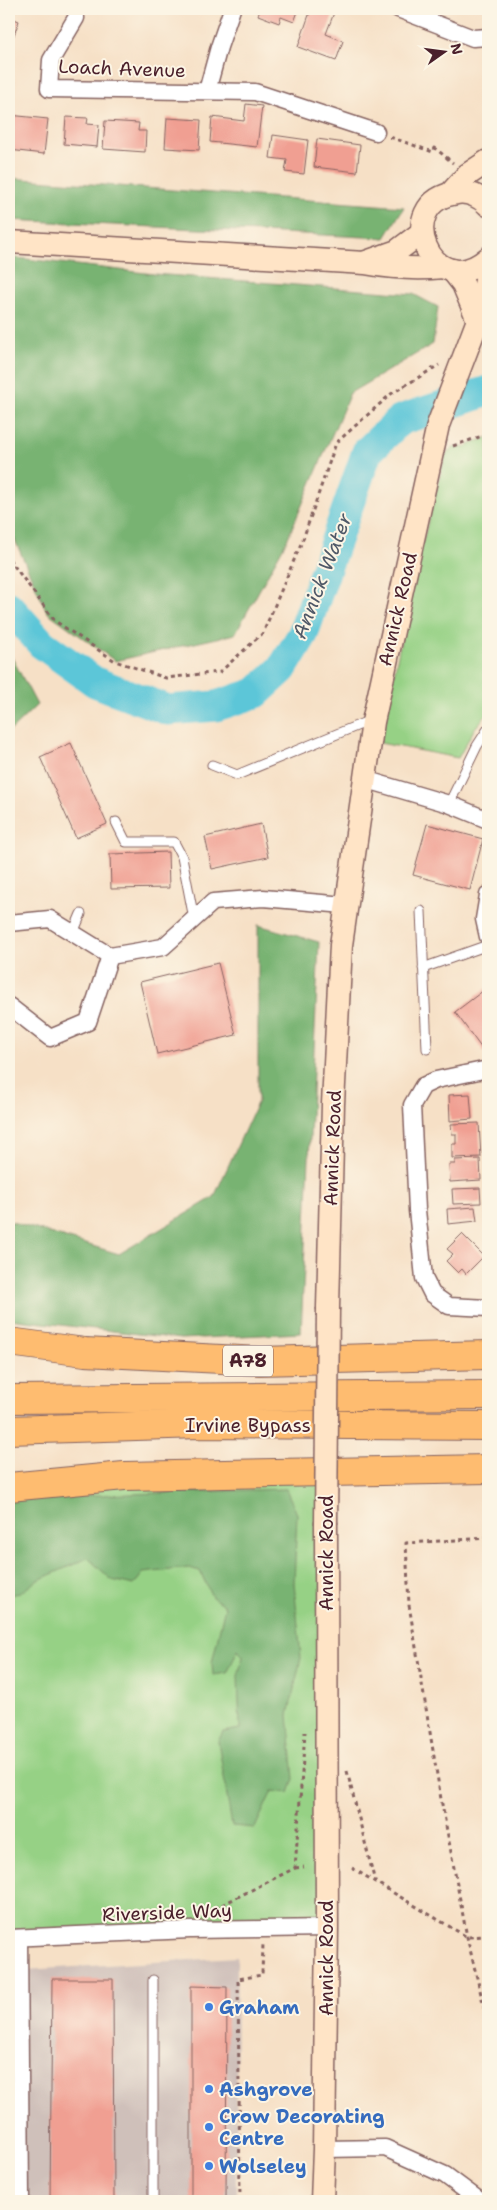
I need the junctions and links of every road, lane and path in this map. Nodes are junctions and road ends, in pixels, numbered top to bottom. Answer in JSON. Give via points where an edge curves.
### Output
{"nodes":[{"id":1,"x":232,"y":9,"type":"edge"},
{"id":2,"x":398,"y":9,"type":"edge"},
{"id":3,"x":76,"y":18,"type":"dead end"},
{"id":4,"x":488,"y":37,"type":"edge"},
{"id":5,"x":207,"y":91,"type":"junction"},
{"id":6,"x":376,"y":132,"type":"joint"},
{"id":7,"x":435,"y":148,"type":"dead end"},
{"id":8,"x":488,"y":161,"type":"edge"},
{"id":9,"x":450,"y":194,"type":"junction"},
{"id":10,"x":488,"y":205,"type":"edge"},
{"id":11,"x":421,"y":233,"type":"junction"},
{"id":12,"x":9,"y":242,"type":"edge"},
{"id":13,"x":488,"y":258,"type":"edge"},
{"id":14,"x":365,"y":263,"type":"junction"},
{"id":15,"x":447,"y":268,"type":"junction"},
{"id":16,"x":488,"y":271,"type":"edge"},
{"id":17,"x":478,"y":320,"type":"junction"},
{"id":18,"x":467,"y":352,"type":"junction"},
{"id":19,"x":488,"y":434,"type":"edge"},
{"id":20,"x":431,"y":457,"type":"junction"},
{"id":21,"x":9,"y":559,"type":"edge"},
{"id":22,"x":374,"y":719,"type":"junction"},
{"id":23,"x":488,"y":729,"type":"edge"},
{"id":24,"x":212,"y":765,"type":"dead end"},
{"id":25,"x":364,"y":779,"type":"junction"},
{"id":26,"x":449,"y":804,"type":"junction"},
{"id":27,"x":488,"y":820,"type":"edge"},
{"id":28,"x":116,"y":822,"type":"dead end"},
{"id":29,"x":488,"y":895,"type":"edge"},
{"id":30,"x":345,"y":905,"type":"junction"},
{"id":31,"x":420,"y":910,"type":"dead end"},
{"id":32,"x":81,"y":914,"type":"dead end"},
{"id":33,"x":194,"y":919,"type":"junction"},
{"id":34,"x":9,"y":924,"type":"edge"},
{"id":35,"x":73,"y":933,"type":"junction"},
{"id":36,"x":488,"y":937,"type":"edge"},
{"id":37,"x":488,"y":945,"type":"edge"},
{"id":38,"x":110,"y":956,"type":"junction"},
{"id":39,"x":423,"y":968,"type":"junction"},
{"id":40,"x":9,"y":1006,"type":"edge"},
{"id":41,"x":427,"y":1049,"type":"dead end"},
{"id":42,"x":488,"y":1070,"type":"edge"},
{"id":43,"x":488,"y":1308,"type":"edge"},
{"id":44,"x":9,"y":1342,"type":"edge"},
{"id":45,"x":488,"y":1355,"type":"edge"},
{"id":46,"x":488,"y":1395,"type":"edge"},
{"id":47,"x":9,"y":1399,"type":"edge"},
{"id":48,"x":488,"y":1426,"type":"edge"},
{"id":49,"x":9,"y":1430,"type":"edge"},
{"id":50,"x":488,"y":1469,"type":"edge"},
{"id":51,"x":9,"y":1487,"type":"edge"},
{"id":52,"x":488,"y":1538,"type":"edge"},
{"id":53,"x":306,"y":1729,"type":"dead end"},
{"id":54,"x":345,"y":1762,"type":"dead end"},
{"id":55,"x":304,"y":1867,"type":"dead end"},
{"id":56,"x":295,"y":1868,"type":"junction"},
{"id":57,"x":352,"y":1868,"type":"dead end"},
{"id":58,"x":375,"y":1882,"type":"junction"},
{"id":59,"x":207,"y":1913,"type":"dead end"},
{"id":60,"x":327,"y":1928,"type":"junction"},
{"id":61,"x":488,"y":1936,"type":"edge"},
{"id":62,"x":467,"y":1937,"type":"junction"},
{"id":63,"x":14,"y":1938,"type":"edge"},
{"id":64,"x":263,"y":1938,"type":"dead end"},
{"id":65,"x":153,"y":1980,"type":"dead end"},
{"id":66,"x":488,"y":2023,"type":"edge"},
{"id":67,"x":324,"y":2149,"type":"junction"},
{"id":68,"x":20,"y":2201,"type":"edge"},
{"id":69,"x":153,"y":2201,"type":"edge"},
{"id":70,"x":240,"y":2201,"type":"edge"},
{"id":71,"x":322,"y":2201,"type":"edge"},
{"id":72,"x":480,"y":2201,"type":"edge"}],
"edges":[{"from":1,"to":5,"type":"street","name":"Loach Avenue"},
{"from":2,"to":4,"type":"street","via":[[473,38]]},
{"from":3,"to":5,"type":"street","name":"Loach Avenue","via":[[51,60],[49,89]]},
{"from":5,"to":6,"type":"street","name":"Loach Avenue","via":[[255,92]]},
{"from":6,"to":7,"type":"path","via":[[433,152]]},
{"from":8,"to":9,"type":"main road","via":[[468,175]]},
{"from":9,"to":10,"type":"main road","via":[[473,194]]},
{"from":9,"to":11,"type":"main road","via":[[437,200],[429,209]]},
{"from":11,"to":14,"type":"main road","via":[[397,251]]},
{"from":11,"to":15,"type":"main road","via":[[429,255]]},
{"from":12,"to":14,"type":"main road"},
{"from":13,"to":15,"type":"main road","via":[[479,266],[466,270]]},
{"from":14,"to":15,"type":"main road","via":[[416,270]]},
{"from":15,"to":17,"type":"main road","via":[[463,284]]},
{"from":16,"to":17,"type":"main road","name":"Annick Road"},
{"from":17,"to":18,"type":"main road","name":"Annick Road"},
{"from":18,"to":20,"type":"main road","name":"Annick Road","via":[[438,424]]},
{"from":18,"to":21,"type":"path","via":[[391,394],[336,443],[303,539],[262,633],[220,672],[166,678],[115,660],[55,622]]},
{"from":19,"to":20,"type":"path","via":[[447,448],[442,460]]},
{"from":20,"to":22,"type":"main road","name":"Annick Road"},
{"from":22,"to":24,"type":"lane","via":[[237,776]]},
{"from":22,"to":25,"type":"main road","name":"Annick Road"},
{"from":23,"to":26,"type":"lane"},
{"from":25,"to":26,"type":"street"},
{"from":25,"to":30,"type":"main road","name":"Annick Road"},
{"from":26,"to":27,"type":"street"},
{"from":28,"to":33,"type":"lane","via":[[126,842],[174,842],[182,857]]},
{"from":29,"to":36,"type":"street","via":[[484,919]]},
{"from":30,"to":33,"type":"street","via":[[263,898],[213,902]]},
{"from":30,"to":60,"type":"main road","name":"Annick Road","bridge":true,"via":[[333,1104],[328,1308]]},
{"from":31,"to":39,"type":"lane"},
{"from":32,"to":35,"type":"lane"},
{"from":33,"to":38,"type":"street","via":[[162,947]]},
{"from":34,"to":35,"type":"street","via":[[50,919]]},
{"from":35,"to":38,"type":"street"},
{"from":37,"to":39,"type":"lane"},
{"from":38,"to":40,"type":"street","via":[[88,1022],[50,1038]]},
{"from":39,"to":41,"type":"lane"},
{"from":42,"to":43,"type":"street","via":[[436,1080],[423,1086],[412,1105],[424,1278],[432,1294],[449,1306]]},
{"from":44,"to":45,"type":"highway","number":"A78","via":[[86,1352],[260,1361]]},
{"from":46,"to":47,"type":"highway","name":"Irvine Bypass","number":"A78"},
{"from":48,"to":49,"type":"highway","name":"Irvine Bypass","via":[[200,1424]]},
{"from":50,"to":51,"type":"highway","via":[[124,1476]]},
{"from":52,"to":62,"type":"path","via":[[406,1543],[409,1605]]},
{"from":53,"to":56,"type":"path"},
{"from":54,"to":58,"type":"path"},
{"from":55,"to":56,"type":"path"},
{"from":56,"to":59,"type":"path"},
{"from":57,"to":58,"type":"path"},
{"from":58,"to":62,"type":"path"},
{"from":60,"to":63,"type":"street","name":"Riverside Way"},
{"from":60,"to":67,"type":"main road","name":"Annick Road"},
{"from":61,"to":62,"type":"path"},
{"from":62,"to":66,"type":"path"},
{"from":63,"to":68,"type":"street"},
{"from":64,"to":70,"type":"path","via":[[262,1975],[238,1979]]},
{"from":65,"to":69,"type":"lane"},
{"from":67,"to":71,"type":"main road","name":"Annick Road"},
{"from":67,"to":72,"type":"street","via":[[385,2148],[445,2175]]}]}
